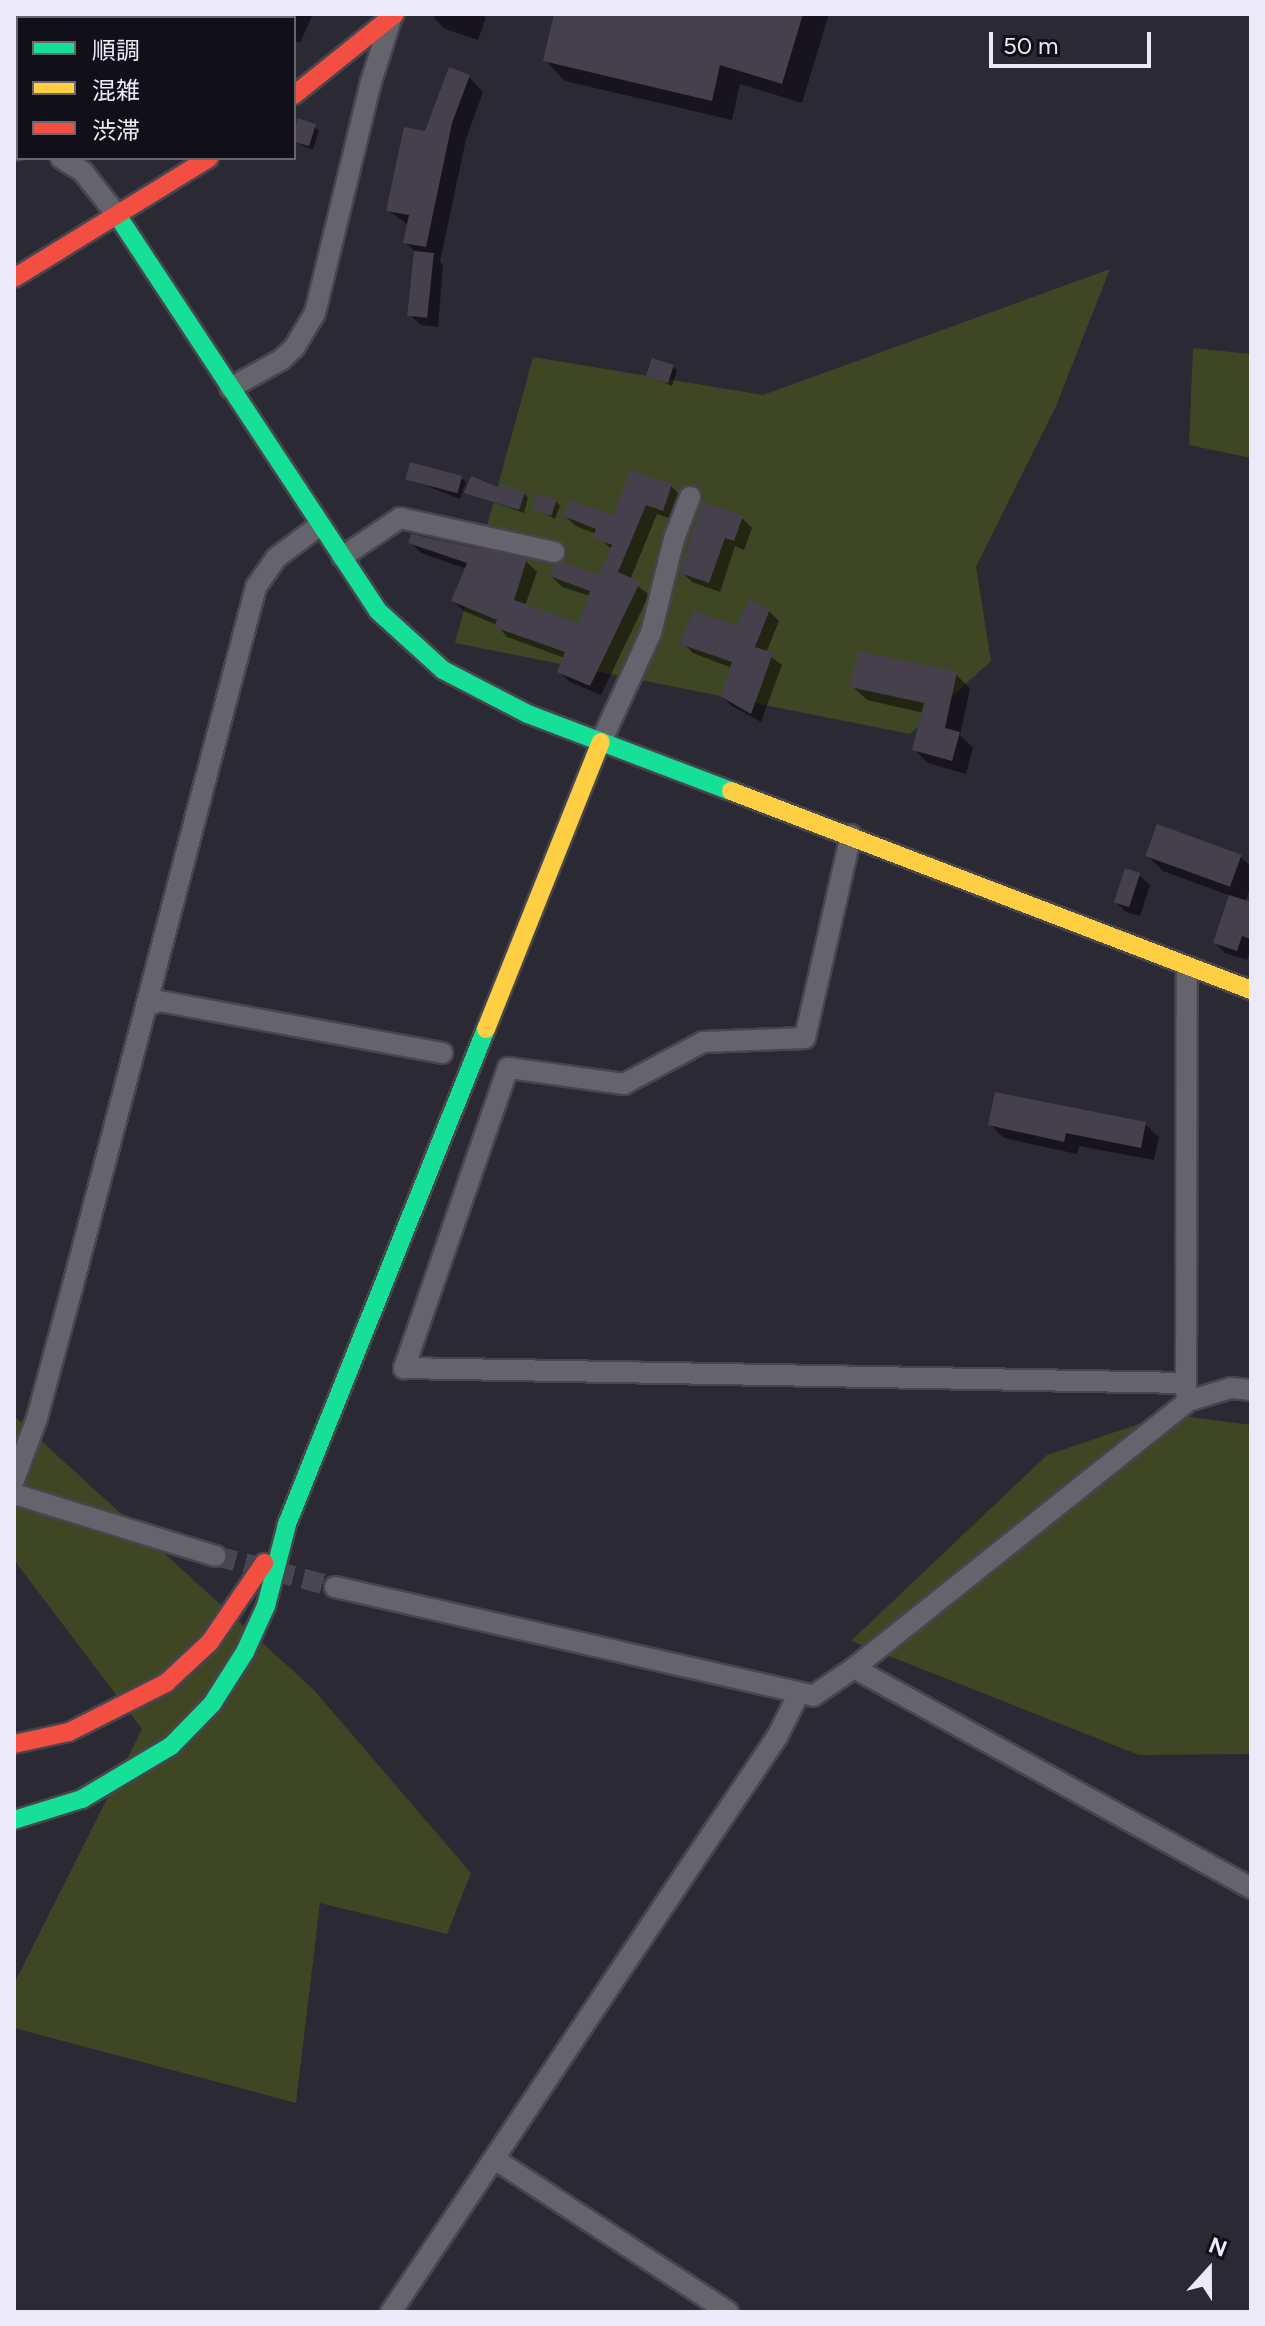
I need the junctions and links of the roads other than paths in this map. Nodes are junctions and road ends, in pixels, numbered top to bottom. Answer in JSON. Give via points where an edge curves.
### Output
{"nodes":[{"id":1,"x":393,"y":16,"type":"edge"},
{"id":2,"x":296,"y":93,"type":"edge"},
{"id":3,"x":64,"y":160,"type":"edge"},
{"id":4,"x":206,"y":160,"type":"edge"},
{"id":5,"x":117,"y":215,"type":"junction"},
{"id":6,"x":14,"y":278,"type":"edge"},
{"id":7,"x":230,"y":388,"type":"junction"},
{"id":8,"x":690,"y":497,"type":"dead end"},
{"id":9,"x":320,"y":525,"type":"junction"},
{"id":10,"x":554,"y":552,"type":"dead end"},
{"id":11,"x":342,"y":557,"type":"junction"},
{"id":12,"x":601,"y":742,"type":"junction"},
{"id":13,"x":851,"y":835,"type":"junction"},
{"id":14,"x":1187,"y":967,"type":"junction"},
{"id":15,"x":1251,"y":990,"type":"edge"},
{"id":16,"x":147,"y":1006,"type":"junction"},
{"id":17,"x":442,"y":1053,"type":"dead end"},
{"id":18,"x":1251,"y":1390,"type":"edge"},
{"id":19,"x":1186,"y":1392,"type":"junction"},
{"id":20,"x":14,"y":1480,"type":"edge"},
{"id":21,"x":14,"y":1494,"type":"edge"},
{"id":22,"x":287,"y":1524,"type":"junction"},
{"id":23,"x":216,"y":1556,"type":"tunnel mouth"},
{"id":24,"x":335,"y":1587,"type":"tunnel mouth"},
{"id":25,"x":854,"y":1668,"type":"junction"},
{"id":26,"x":799,"y":1693,"type":"junction"},
{"id":27,"x":14,"y":1744,"type":"edge"},
{"id":28,"x":14,"y":1820,"type":"edge"},
{"id":29,"x":1251,"y":1888,"type":"edge"},
{"id":30,"x":496,"y":2160,"type":"junction"},
{"id":31,"x":391,"y":2312,"type":"edge"},
{"id":32,"x":728,"y":2312,"type":"edge"}],
"edges":[{"from":1,"to":2,"type":"main road"},
{"from":1,"to":7,"type":"street","via":[[371,82],[315,313],[281,360]]},
{"from":3,"to":5,"type":"street","via":[[83,172]]},
{"from":4,"to":5,"type":"main road"},
{"from":5,"to":6,"type":"main road"},
{"from":5,"to":7,"type":"main road"},
{"from":7,"to":9,"type":"main road"},
{"from":8,"to":12,"type":"street","via":[[651,633]]},
{"from":9,"to":11,"type":"main road"},
{"from":9,"to":16,"type":"street","via":[[276,558],[256,587]]},
{"from":10,"to":11,"type":"street","via":[[400,518]]},
{"from":11,"to":12,"type":"main road","via":[[378,611],[443,670],[528,714]]},
{"from":12,"to":13,"type":"main road"},
{"from":12,"to":22,"type":"main road"},
{"from":13,"to":14,"type":"main road"},
{"from":13,"to":19,"type":"street","via":[[805,1038],[703,1042],[624,1084],[508,1068],[404,1368]]},
{"from":14,"to":15,"type":"main road"},
{"from":14,"to":19,"type":"street"},
{"from":16,"to":17,"type":"street","via":[[159,1001]]},
{"from":16,"to":20,"type":"street","via":[[37,1418]]},
{"from":18,"to":19,"type":"street"},
{"from":19,"to":25,"type":"street"},
{"from":21,"to":23,"type":"street"},
{"from":22,"to":27,"type":"main road","via":[[210,1642],[166,1683],[69,1732]]},
{"from":22,"to":28,"type":"main road","via":[[266,1606],[212,1704],[171,1746],[130,1773],[82,1799]]},
{"from":24,"to":26,"type":"street"},
{"from":25,"to":26,"type":"street","via":[[813,1696]]},
{"from":25,"to":29,"type":"street"},
{"from":26,"to":30,"type":"street","via":[[777,1737]]},
{"from":30,"to":31,"type":"street"},
{"from":30,"to":32,"type":"street"}]}
